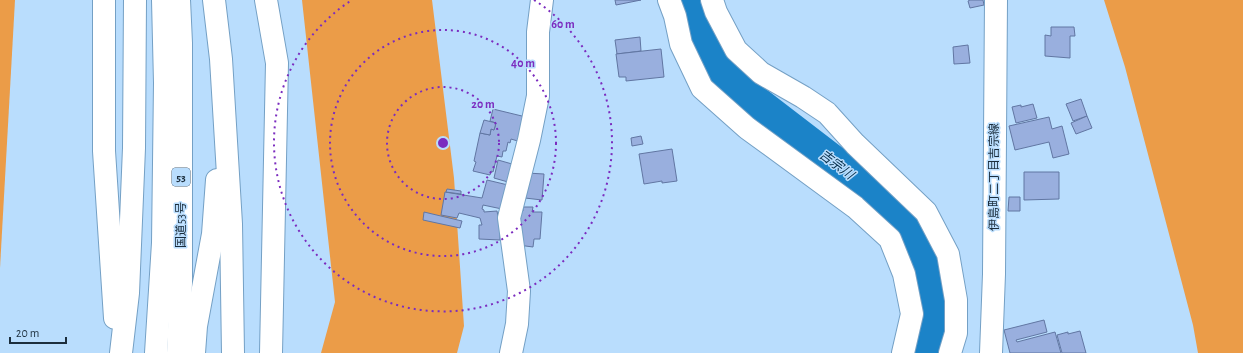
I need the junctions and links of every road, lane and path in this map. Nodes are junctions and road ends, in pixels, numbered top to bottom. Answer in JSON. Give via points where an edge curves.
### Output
{"nodes":[{"id":1,"x":104,"y":0,"type":"edge"},
{"id":2,"x":135,"y":0,"type":"edge"},
{"id":3,"x":163,"y":0,"type":"edge"},
{"id":4,"x":178,"y":0,"type":"edge"},
{"id":5,"x":214,"y":0,"type":"edge"},
{"id":6,"x":266,"y":0,"type":"edge"},
{"id":7,"x":542,"y":0,"type":"edge"},
{"id":8,"x":669,"y":0,"type":"edge"},
{"id":9,"x":712,"y":0,"type":"edge"},
{"id":10,"x":996,"y":0,"type":"edge"},
{"id":11,"x":221,"y":59,"type":"junction"},
{"id":12,"x":118,"y":353,"type":"edge"},
{"id":13,"x":121,"y":353,"type":"edge"},
{"id":14,"x":156,"y":353,"type":"edge"},
{"id":15,"x":178,"y":353,"type":"edge"},
{"id":16,"x":194,"y":353,"type":"edge"},
{"id":17,"x":232,"y":353,"type":"edge"},
{"id":18,"x":271,"y":353,"type":"edge"},
{"id":19,"x":511,"y":353,"type":"edge"},
{"id":20,"x":903,"y":353,"type":"edge"},
{"id":21,"x":950,"y":353,"type":"edge"},
{"id":22,"x":992,"y":353,"type":"edge"}],
"edges":[{"from":1,"to":12,"type":"main road","via":[[104,151]]},
{"from":2,"to":13,"type":"main road","via":[[134,148],[128,293]]},
{"from":3,"to":14,"type":"main road","via":[[163,243]]},
{"from":4,"to":15,"type":"main road","name":"国道53号","number":"53","via":[[181,43],[181,283]]},
{"from":5,"to":11,"type":"main road"},
{"from":6,"to":18,"type":"main road","via":[[277,63]]},
{"from":7,"to":19,"type":"main road","via":[[538,32],[538,96],[509,218],[519,291],[517,324]]},
{"from":8,"to":20,"type":"main road","via":[[681,44],[702,88],[747,128],[855,207],[890,239],[904,274],[912,314]]},
{"from":9,"to":21,"type":"main road","via":[[736,50],[761,73],[828,113],[855,144],[926,212],[948,254],[956,300],[956,333]]},
{"from":10,"to":22,"type":"main road","name":"伊島町二丁目吉宗線"},
{"from":11,"to":16,"type":"main road","via":[[215,96],[218,163],[213,234],[196,326]]},
{"from":11,"to":17,"type":"main road","via":[[231,224]]}]}
